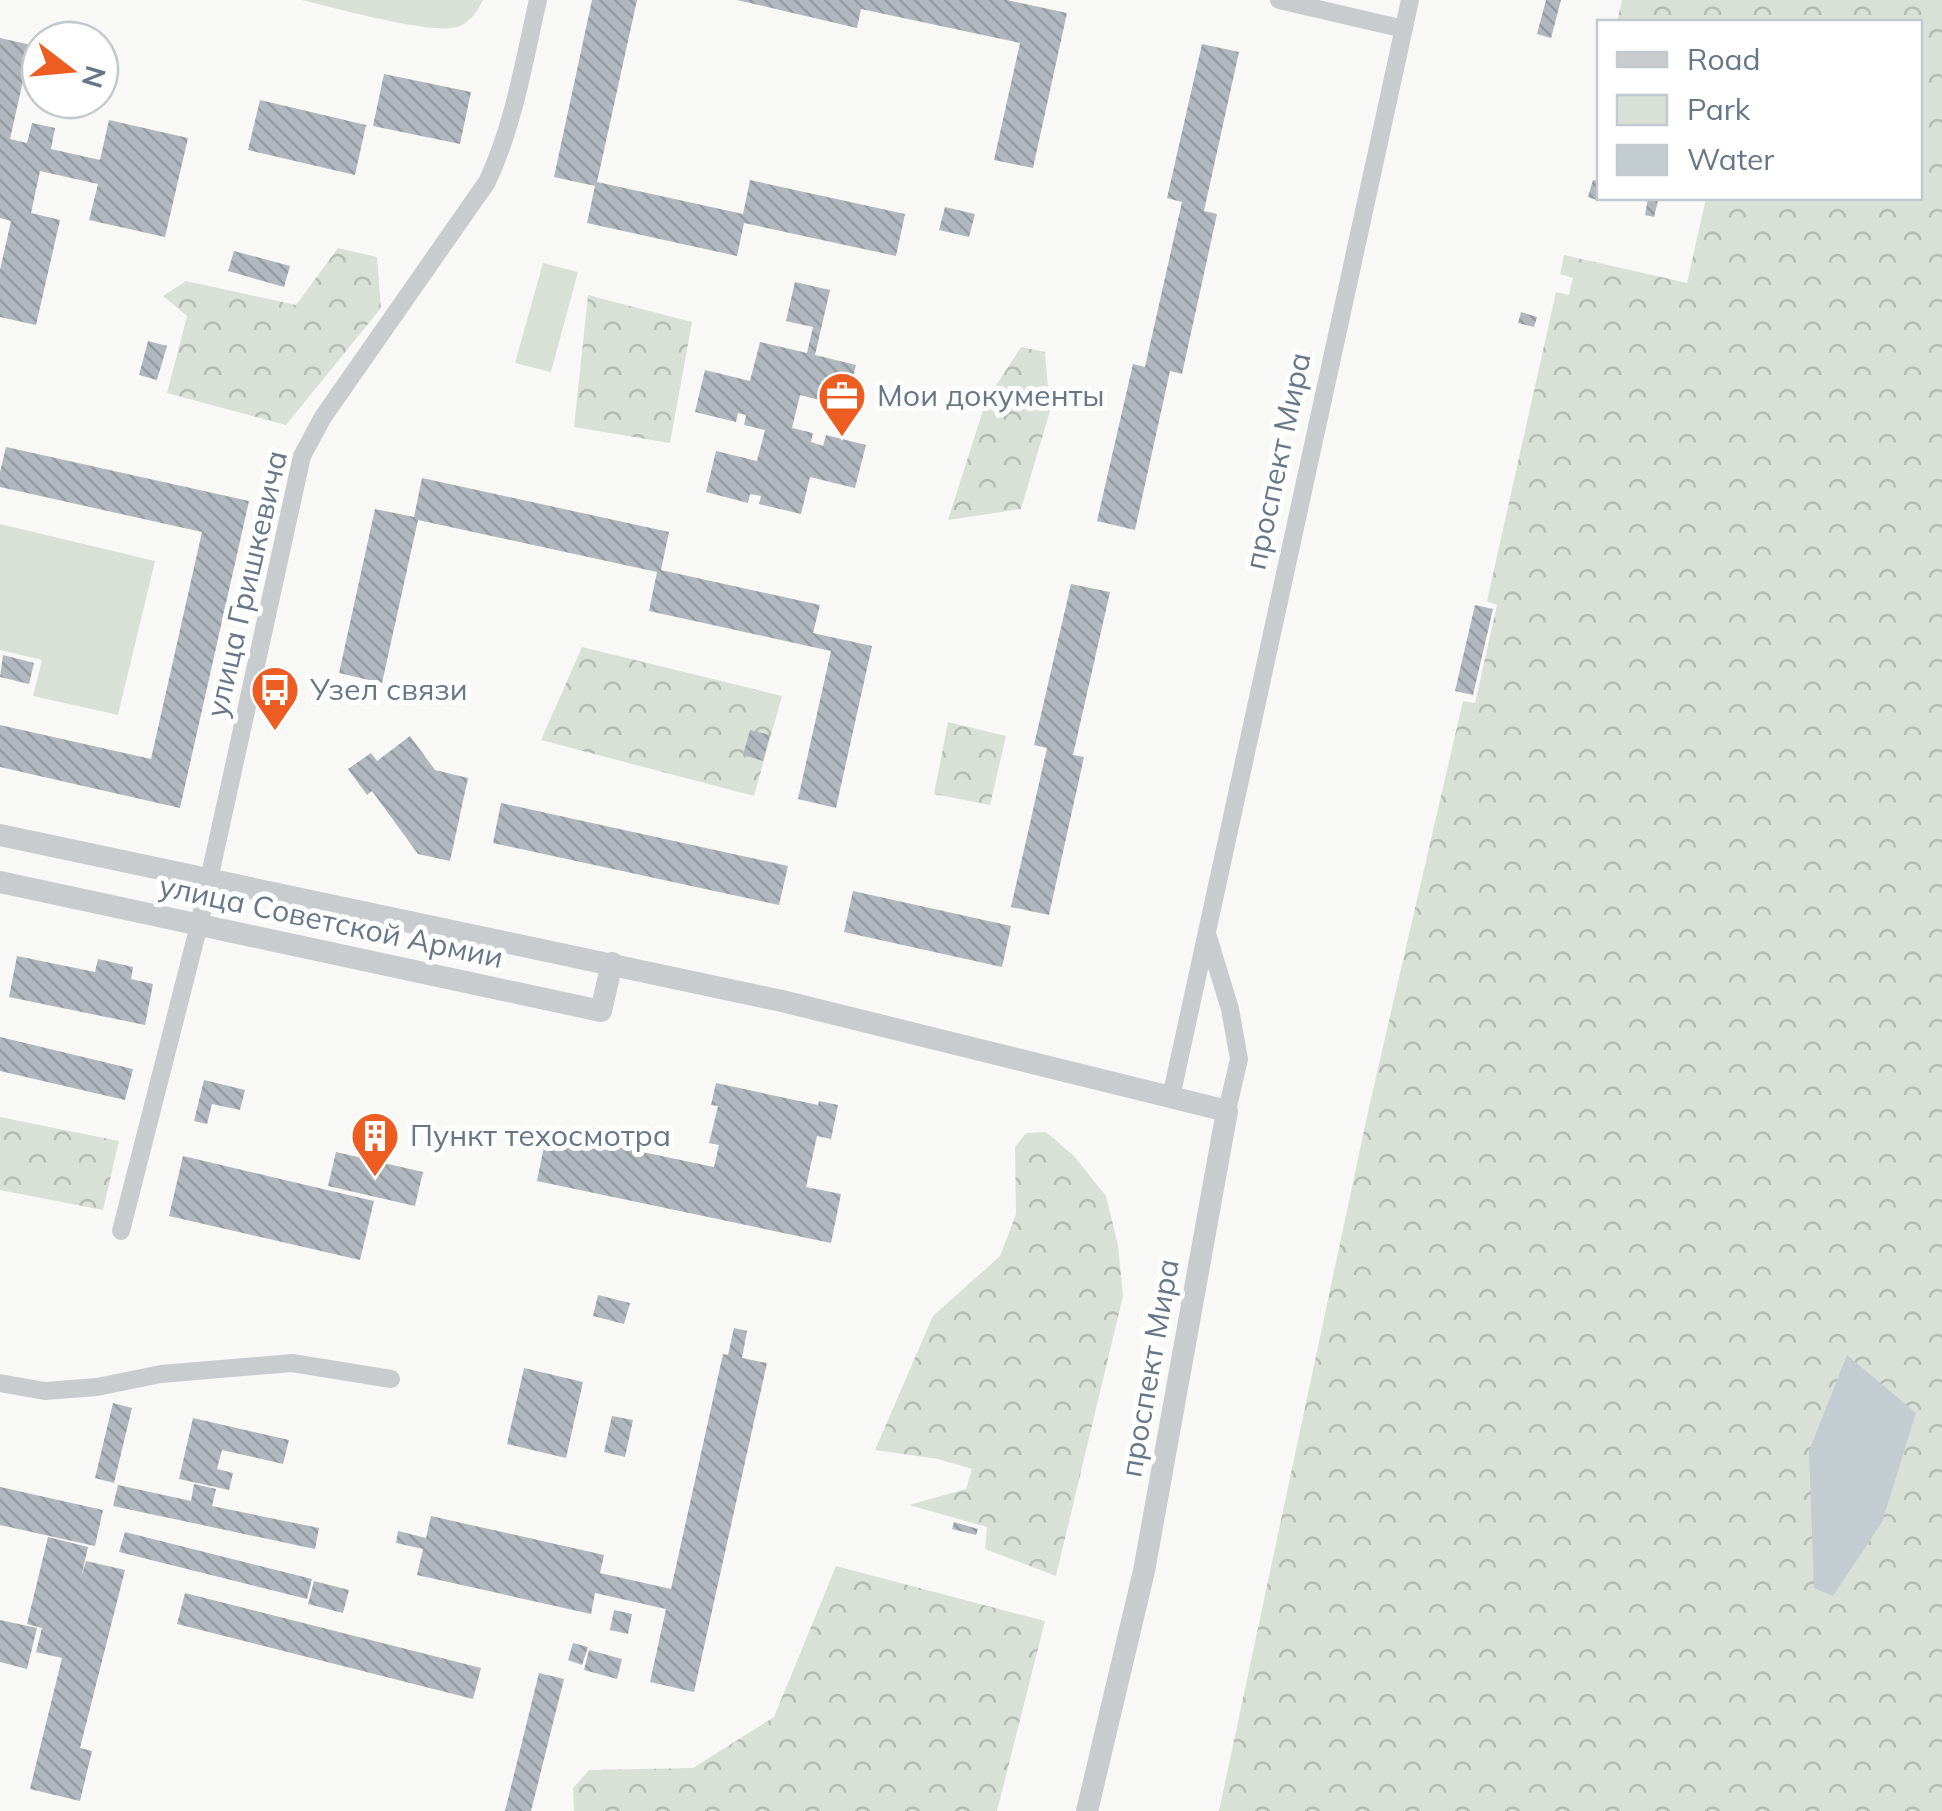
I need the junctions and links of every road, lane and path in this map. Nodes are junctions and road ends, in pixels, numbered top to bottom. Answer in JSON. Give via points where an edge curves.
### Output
{"nodes":[{"id":1,"x":538,"y":0,"type":"edge"},
{"id":2,"x":1278,"y":0,"type":"edge"},
{"id":3,"x":1410,"y":0,"type":"edge"},
{"id":4,"x":1404,"y":29,"type":"junction"},
{"id":5,"x":0,"y":834,"type":"edge"},
{"id":6,"x":209,"y":880,"type":"junction"},
{"id":7,"x":0,"y":882,"type":"edge"},
{"id":8,"x":199,"y":925,"type":"junction"},
{"id":9,"x":1208,"y":936,"type":"junction"},
{"id":10,"x":612,"y":964,"type":"junction"},
{"id":11,"x":1171,"y":1097,"type":"junction"},
{"id":12,"x":1227,"y":1111,"type":"junction"},
{"id":13,"x":121,"y":1230,"type":"dead end"},
{"id":14,"x":391,"y":1379,"type":"dead end"},
{"id":15,"x":0,"y":1384,"type":"edge"},
{"id":16,"x":1087,"y":1811,"type":"edge"}],
"edges":[{"from":1,"to":6,"type":"street","name":"улица Гришкевича","via":[[512,112],[487,182],[302,456]]},
{"from":2,"to":4,"type":"street"},
{"from":3,"to":4,"type":"street","name":"проспект Мира"},
{"from":4,"to":9,"type":"street","name":"проспект Мира"},
{"from":5,"to":6,"type":"street","name":"улица Советской Армии"},
{"from":6,"to":8,"type":"street","name":"улица Гришкевича"},
{"from":6,"to":10,"type":"street","name":"улица Советской Армии"},
{"from":7,"to":8,"type":"street","name":"улица Советской Армии"},
{"from":8,"to":10,"type":"street","name":"улица Советской Армии","via":[[601,1011]]},
{"from":8,"to":13,"type":"street","name":"улица Гришкевича"},
{"from":9,"to":11,"type":"street","name":"проспект Мира"},
{"from":9,"to":12,"type":"street","name":"проспект Мира","via":[[1238,1059]]},
{"from":10,"to":11,"type":"street","name":"улица Советской Армии"},
{"from":11,"to":12,"type":"street","name":"улица Советской Армии"},
{"from":12,"to":16,"type":"street","name":"проспект Мира","via":[[1144,1571]]},
{"from":14,"to":15,"type":"street","via":[[292,1363],[46,1391]]}]}
